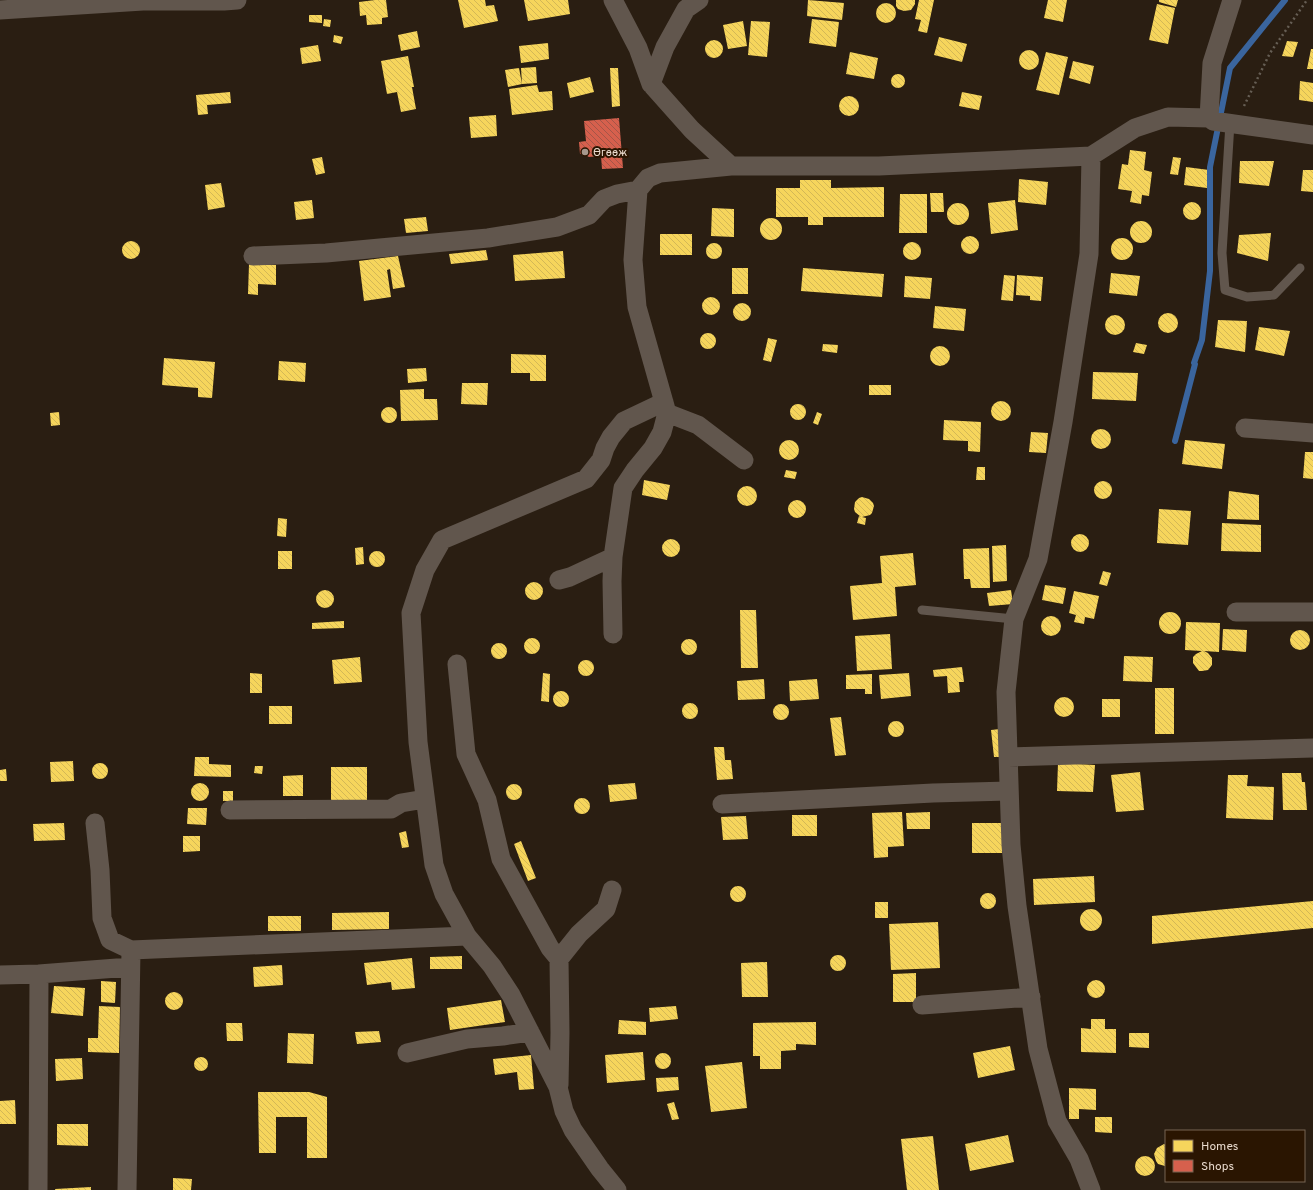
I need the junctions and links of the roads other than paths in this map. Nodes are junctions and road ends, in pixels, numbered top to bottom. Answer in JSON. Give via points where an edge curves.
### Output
{"nodes":[{"id":1,"x":237,"y":0,"type":"edge"},
{"id":2,"x":613,"y":0,"type":"edge"},
{"id":3,"x":699,"y":0,"type":"edge"},
{"id":4,"x":1232,"y":0,"type":"edge"},
{"id":5,"x":0,"y":10,"type":"edge"},
{"id":6,"x":651,"y":84,"type":"junction"},
{"id":7,"x":1209,"y":118,"type":"junction"},
{"id":8,"x":1235,"y":124,"type":"junction"},
{"id":9,"x":1313,"y":136,"type":"edge"},
{"id":10,"x":1091,"y":156,"type":"junction"},
{"id":11,"x":731,"y":166,"type":"junction"},
{"id":12,"x":638,"y":190,"type":"junction"},
{"id":13,"x":253,"y":256,"type":"dead end"},
{"id":14,"x":1300,"y":268,"type":"dead end"},
{"id":15,"x":665,"y":407,"type":"junction"},
{"id":16,"x":1245,"y":428,"type":"dead end"},
{"id":17,"x":1313,"y":433,"type":"edge"},
{"id":18,"x":744,"y":460,"type":"dead end"},
{"id":19,"x":613,"y":557,"type":"junction"},
{"id":20,"x":559,"y":580,"type":"dead end"},
{"id":21,"x":922,"y":610,"type":"dead end"},
{"id":22,"x":1236,"y":612,"type":"dead end"},
{"id":23,"x":1313,"y":612,"type":"edge"},
{"id":24,"x":1014,"y":619,"type":"junction"},
{"id":25,"x":613,"y":634,"type":"dead end"},
{"id":26,"x":457,"y":664,"type":"dead end"},
{"id":27,"x":1313,"y":748,"type":"edge"},
{"id":28,"x":1008,"y":757,"type":"junction"},
{"id":29,"x":1009,"y":791,"type":"junction"},
{"id":30,"x":425,"y":799,"type":"junction"},
{"id":31,"x":722,"y":804,"type":"dead end"},
{"id":32,"x":230,"y":810,"type":"dead end"},
{"id":33,"x":95,"y":823,"type":"dead end"},
{"id":34,"x":612,"y":890,"type":"dead end"},
{"id":35,"x":466,"y":936,"type":"junction"},
{"id":36,"x":131,"y":959,"type":"junction"},
{"id":37,"x":559,"y":959,"type":"junction"},
{"id":38,"x":39,"y":974,"type":"junction"},
{"id":39,"x":0,"y":975,"type":"edge"},
{"id":40,"x":1031,"y":997,"type":"junction"},
{"id":41,"x":922,"y":1005,"type":"dead end"},
{"id":42,"x":530,"y":1032,"type":"junction"},
{"id":43,"x":407,"y":1053,"type":"dead end"},
{"id":44,"x":558,"y":1088,"type":"junction"},
{"id":45,"x":38,"y":1190,"type":"edge"},
{"id":46,"x":127,"y":1190,"type":"edge"},
{"id":47,"x":617,"y":1190,"type":"edge"},
{"id":48,"x":1091,"y":1190,"type":"edge"}],
"edges":[{"from":1,"to":5,"type":"street","via":[[143,1]]},
{"from":2,"to":6,"type":"street","via":[[638,48]]},
{"from":3,"to":6,"type":"street","via":[[686,9],[665,47]]},
{"from":4,"to":7,"type":"street","via":[[1212,63]]},
{"from":6,"to":11,"type":"street","via":[[692,130]]},
{"from":7,"to":8,"type":"street","via":[[1213,121]]},
{"from":7,"to":10,"type":"street","via":[[1168,117],[1135,128]]},
{"from":8,"to":9,"type":"street"},
{"from":8,"to":14,"type":"lane","via":[[1222,252],[1225,290],[1248,297],[1274,295]]},
{"from":10,"to":11,"type":"street","via":[[879,166]]},
{"from":10,"to":24,"type":"street","via":[[1089,254],[1063,422],[1038,559]]},
{"from":11,"to":12,"type":"street","via":[[660,173],[648,178]]},
{"from":12,"to":13,"type":"street","via":[[604,199],[589,215],[557,227],[488,238],[326,253]]},
{"from":12,"to":15,"type":"street","via":[[633,260],[637,308]]},
{"from":15,"to":18,"type":"street","via":[[698,425]]},
{"from":15,"to":19,"type":"street","via":[[662,432],[623,488]]},
{"from":15,"to":30,"type":"street","via":[[624,421],[611,437],[601,460],[586,479],[442,540],[425,570],[411,613],[418,742]]},
{"from":16,"to":17,"type":"street"},
{"from":19,"to":20,"type":"street"},
{"from":19,"to":25,"type":"street"},
{"from":21,"to":24,"type":"lane"},
{"from":22,"to":23,"type":"street"},
{"from":24,"to":28,"type":"street","via":[[1006,692]]},
{"from":26,"to":37,"type":"street","via":[[466,754],[487,800],[501,858],[550,948]]},
{"from":27,"to":28,"type":"street"},
{"from":28,"to":29,"type":"street"},
{"from":29,"to":31,"type":"street"},
{"from":29,"to":40,"type":"street","via":[[1017,906]]},
{"from":30,"to":32,"type":"street","via":[[401,803],[391,809]]},
{"from":30,"to":35,"type":"street","via":[[434,865],[444,894]]},
{"from":33,"to":36,"type":"street","via":[[102,918],[110,940]]},
{"from":34,"to":37,"type":"street","via":[[606,909],[579,934]]},
{"from":35,"to":36,"type":"street"},
{"from":35,"to":42,"type":"street","via":[[492,966]]},
{"from":36,"to":38,"type":"street"},
{"from":36,"to":46,"type":"street"},
{"from":37,"to":44,"type":"street"},
{"from":38,"to":39,"type":"street"},
{"from":38,"to":45,"type":"street"},
{"from":40,"to":41,"type":"street"},
{"from":40,"to":48,"type":"street","via":[[1038,1049],[1057,1120],[1079,1159]]},
{"from":42,"to":43,"type":"street","via":[[467,1039]]},
{"from":42,"to":44,"type":"street"},
{"from":44,"to":47,"type":"street","via":[[564,1111],[573,1130]]}]}
